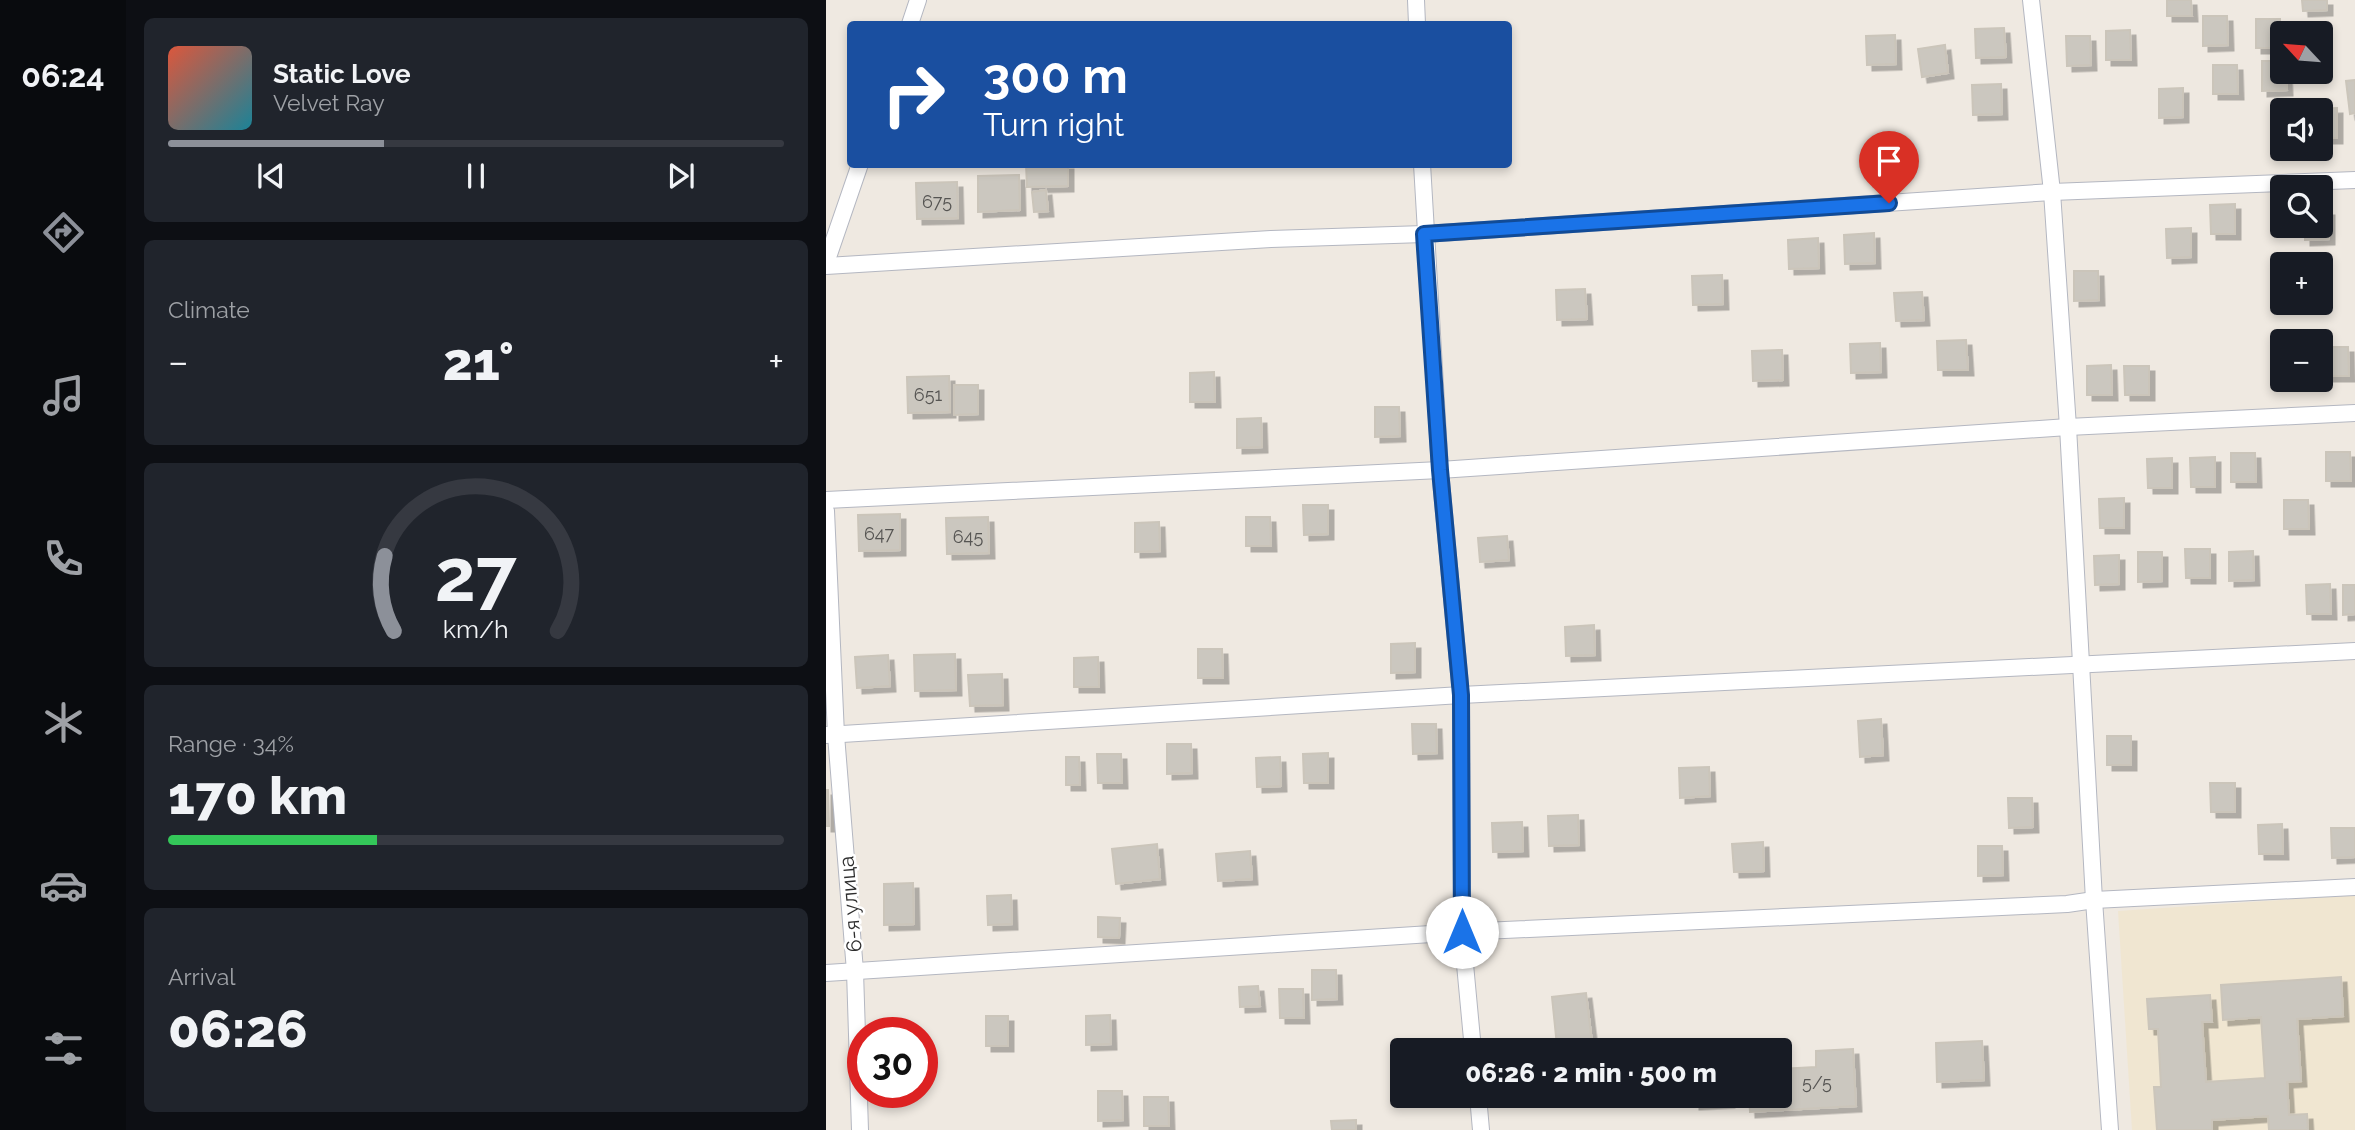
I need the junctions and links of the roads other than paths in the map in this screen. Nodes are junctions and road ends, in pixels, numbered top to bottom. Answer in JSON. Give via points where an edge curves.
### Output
{"nodes":[{"id":1,"x":918,"y":0,"type":"edge"},
{"id":2,"x":1416,"y":0,"type":"edge"},
{"id":3,"x":2031,"y":0,"type":"edge"},
{"id":4,"x":911,"y":21,"type":"edge"},
{"id":5,"x":1417,"y":21,"type":"edge"},
{"id":6,"x":859,"y":168,"type":"edge"},
{"id":7,"x":1422,"y":168,"type":"edge"},
{"id":8,"x":2355,"y":180,"type":"edge"},
{"id":9,"x":2052,"y":192,"type":"junction"},
{"id":10,"x":1424,"y":234,"type":"junction"},
{"id":11,"x":826,"y":264,"type":"edge"},
{"id":12,"x":2355,"y":413,"type":"edge"},
{"id":13,"x":2068,"y":427,"type":"junction"},
{"id":14,"x":1440,"y":470,"type":"junction"},
{"id":15,"x":826,"y":500,"type":"edge"},
{"id":16,"x":826,"y":511,"type":"edge"},
{"id":17,"x":2355,"y":650,"type":"edge"},
{"id":18,"x":2081,"y":663,"type":"junction"},
{"id":19,"x":1461,"y":695,"type":"junction"},
{"id":20,"x":831,"y":735,"type":"edge"},
{"id":21,"x":2355,"y":887,"type":"edge"},
{"id":22,"x":2094,"y":900,"type":"junction"},
{"id":23,"x":1462,"y":932,"type":"junction"},
{"id":24,"x":855,"y":971,"type":"junction"},
{"id":25,"x":826,"y":973,"type":"edge"},
{"id":26,"x":1473,"y":1038,"type":"edge"},
{"id":27,"x":1479,"y":1108,"type":"edge"},
{"id":28,"x":860,"y":1130,"type":"edge"},
{"id":29,"x":1481,"y":1130,"type":"edge"},
{"id":30,"x":2110,"y":1130,"type":"edge"}],
"edges":[{"from":1,"to":4,"type":"street"},
{"from":2,"to":5,"type":"street"},
{"from":3,"to":9,"type":"street"},
{"from":6,"to":11,"type":"street"},
{"from":7,"to":10,"type":"street"},
{"from":8,"to":9,"type":"street"},
{"from":9,"to":10,"type":"street"},
{"from":9,"to":13,"type":"street"},
{"from":10,"to":11,"type":"street"},
{"from":10,"to":14,"type":"street"},
{"from":12,"to":13,"type":"street"},
{"from":13,"to":14,"type":"street"},
{"from":13,"to":18,"type":"street"},
{"from":14,"to":15,"type":"street"},
{"from":14,"to":19,"type":"street"},
{"from":16,"to":20,"type":"street","name":"6-я улица"},
{"from":17,"to":18,"type":"street"},
{"from":18,"to":19,"type":"street"},
{"from":18,"to":22,"type":"street"},
{"from":19,"to":20,"type":"street"},
{"from":19,"to":23,"type":"street"},
{"from":20,"to":24,"type":"street","name":"6-я улица"},
{"from":21,"to":22,"type":"street"},
{"from":22,"to":23,"type":"street"},
{"from":22,"to":30,"type":"street"},
{"from":23,"to":24,"type":"street"},
{"from":23,"to":26,"type":"street"},
{"from":24,"to":25,"type":"street"},
{"from":24,"to":28,"type":"street","name":"6-я улица"},
{"from":27,"to":29,"type":"street"}]}
